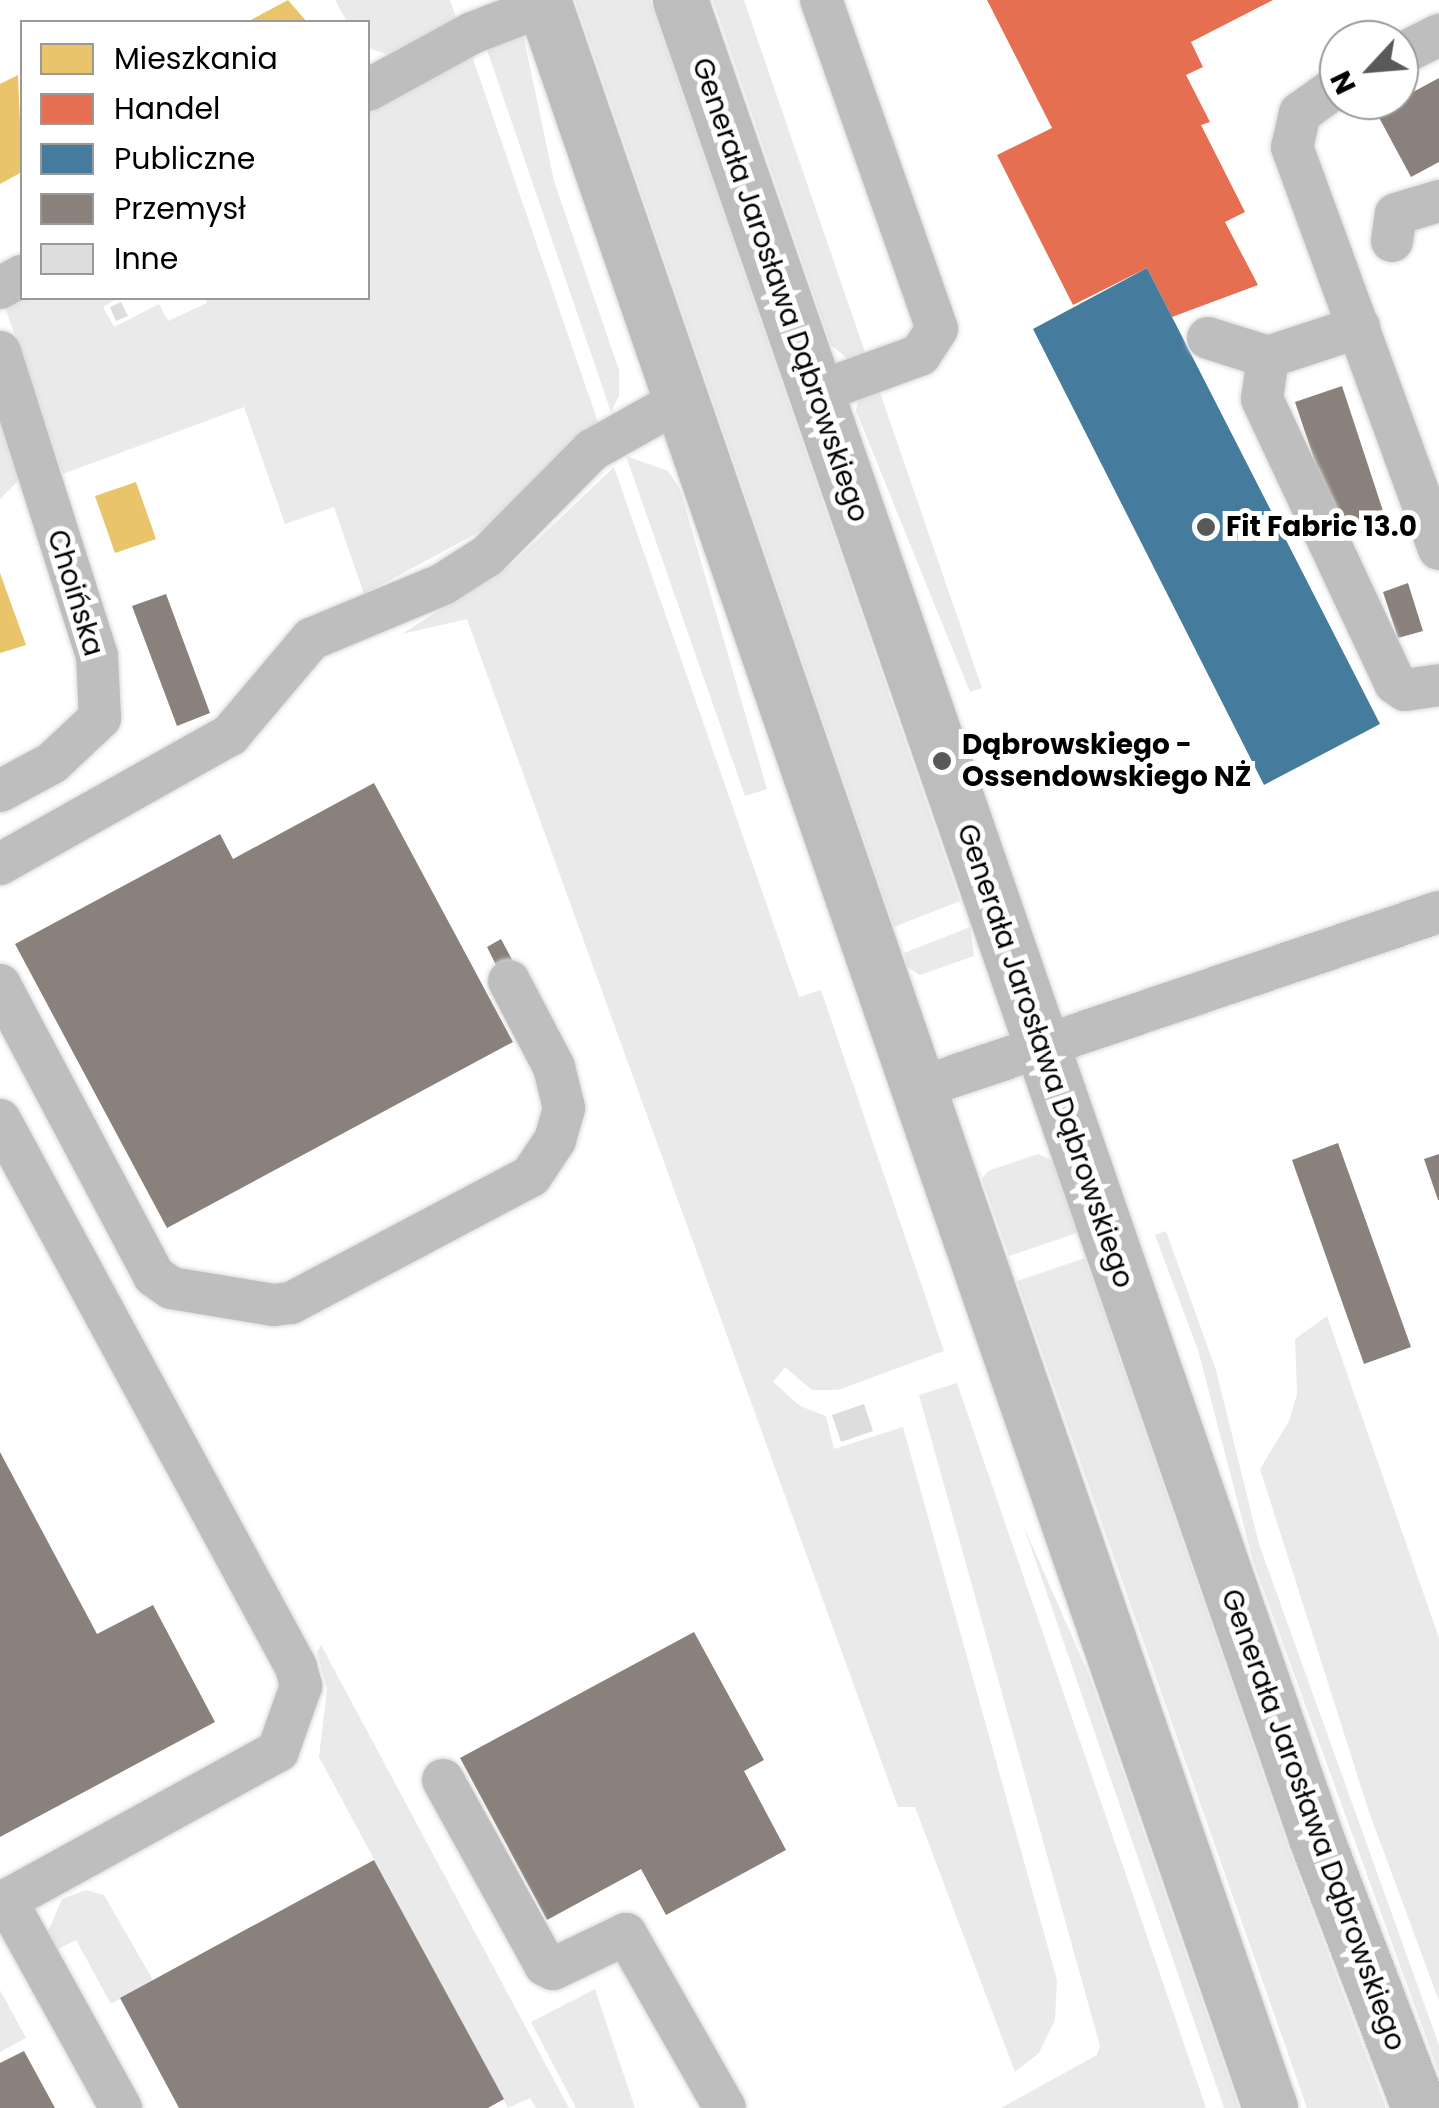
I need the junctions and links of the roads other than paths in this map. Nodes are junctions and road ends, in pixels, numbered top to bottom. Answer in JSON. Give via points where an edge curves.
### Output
{"nodes":[{"id":1,"x":680,"y":0,"type":"edge"},
{"id":2,"x":822,"y":0,"type":"edge"},
{"id":3,"x":544,"y":3,"type":"edge"},
{"id":4,"x":370,"y":89,"type":"edge"},
{"id":5,"x":1319,"y":99,"type":"edge"},
{"id":6,"x":1439,"y":202,"type":"edge"},
{"id":7,"x":1392,"y":241,"type":"dead end"},
{"id":8,"x":1359,"y":328,"type":"junction"},
{"id":9,"x":1208,"y":338,"type":"dead end"},
{"id":10,"x":0,"y":352,"type":"edge"},
{"id":11,"x":1268,"y":357,"type":"junction"},
{"id":12,"x":816,"y":393,"type":"junction"},
{"id":13,"x":681,"y":400,"type":"junction"},
{"id":14,"x":1439,"y":548,"type":"edge"},
{"id":15,"x":1439,"y":685,"type":"edge"},
{"id":16,"x":0,"y":790,"type":"edge"},
{"id":17,"x":0,"y":864,"type":"edge"},
{"id":18,"x":1439,"y":912,"type":"edge"},
{"id":19,"x":509,"y":982,"type":"dead end"},
{"id":20,"x":0,"y":984,"type":"edge"},
{"id":21,"x":1042,"y":1046,"type":"junction"},
{"id":22,"x":918,"y":1088,"type":"junction"},
{"id":23,"x":0,"y":1120,"type":"edge"},
{"id":24,"x":442,"y":1780,"type":"dead end"},
{"id":25,"x":3,"y":1902,"type":"edge"},
{"id":26,"x":121,"y":2108,"type":"edge"},
{"id":27,"x":725,"y":2108,"type":"edge"},
{"id":28,"x":1270,"y":2108,"type":"edge"},
{"id":29,"x":1419,"y":2108,"type":"edge"}],
"edges":[{"from":1,"to":12,"type":"main road","name":"Generała Jarosława Dąbrowskiego"},
{"from":2,"to":12,"type":"street","via":[[937,329],[920,355]]},
{"from":3,"to":4,"type":"street"},
{"from":3,"to":13,"type":"main road"},
{"from":5,"to":8,"type":"street","via":[[1300,113],[1292,147]]},
{"from":6,"to":7,"type":"street","via":[[1396,214]]},
{"from":8,"to":11,"type":"street"},
{"from":8,"to":14,"type":"street"},
{"from":9,"to":11,"type":"street"},
{"from":10,"to":16,"type":"street","name":"Choińska","via":[[97,656],[100,718],[52,763]]},
{"from":11,"to":15,"type":"street","via":[[1262,398],[1395,684],[1405,690]]},
{"from":12,"to":21,"type":"main road","name":"Generała Jarosława Dąbrowskiego"},
{"from":13,"to":17,"type":"street","via":[[592,450],[487,556],[443,584],[310,639],[230,736]]},
{"from":13,"to":22,"type":"main road"},
{"from":18,"to":21,"type":"street"},
{"from":19,"to":20,"type":"street","via":[[554,1067],[564,1108],[555,1140],[531,1176],[291,1303],[274,1305],[171,1288],[154,1276]]},
{"from":21,"to":22,"type":"street"},
{"from":21,"to":29,"type":"main road","name":"Generała Jarosława Dąbrowskiego","via":[[1316,1838]]},
{"from":22,"to":28,"type":"main road"},
{"from":23,"to":25,"type":"street","via":[[296,1667],[300,1686],[278,1750]]},
{"from":24,"to":27,"type":"street","via":[[545,1965],[553,1969],[626,1934]]},
{"from":25,"to":26,"type":"street"}]}
